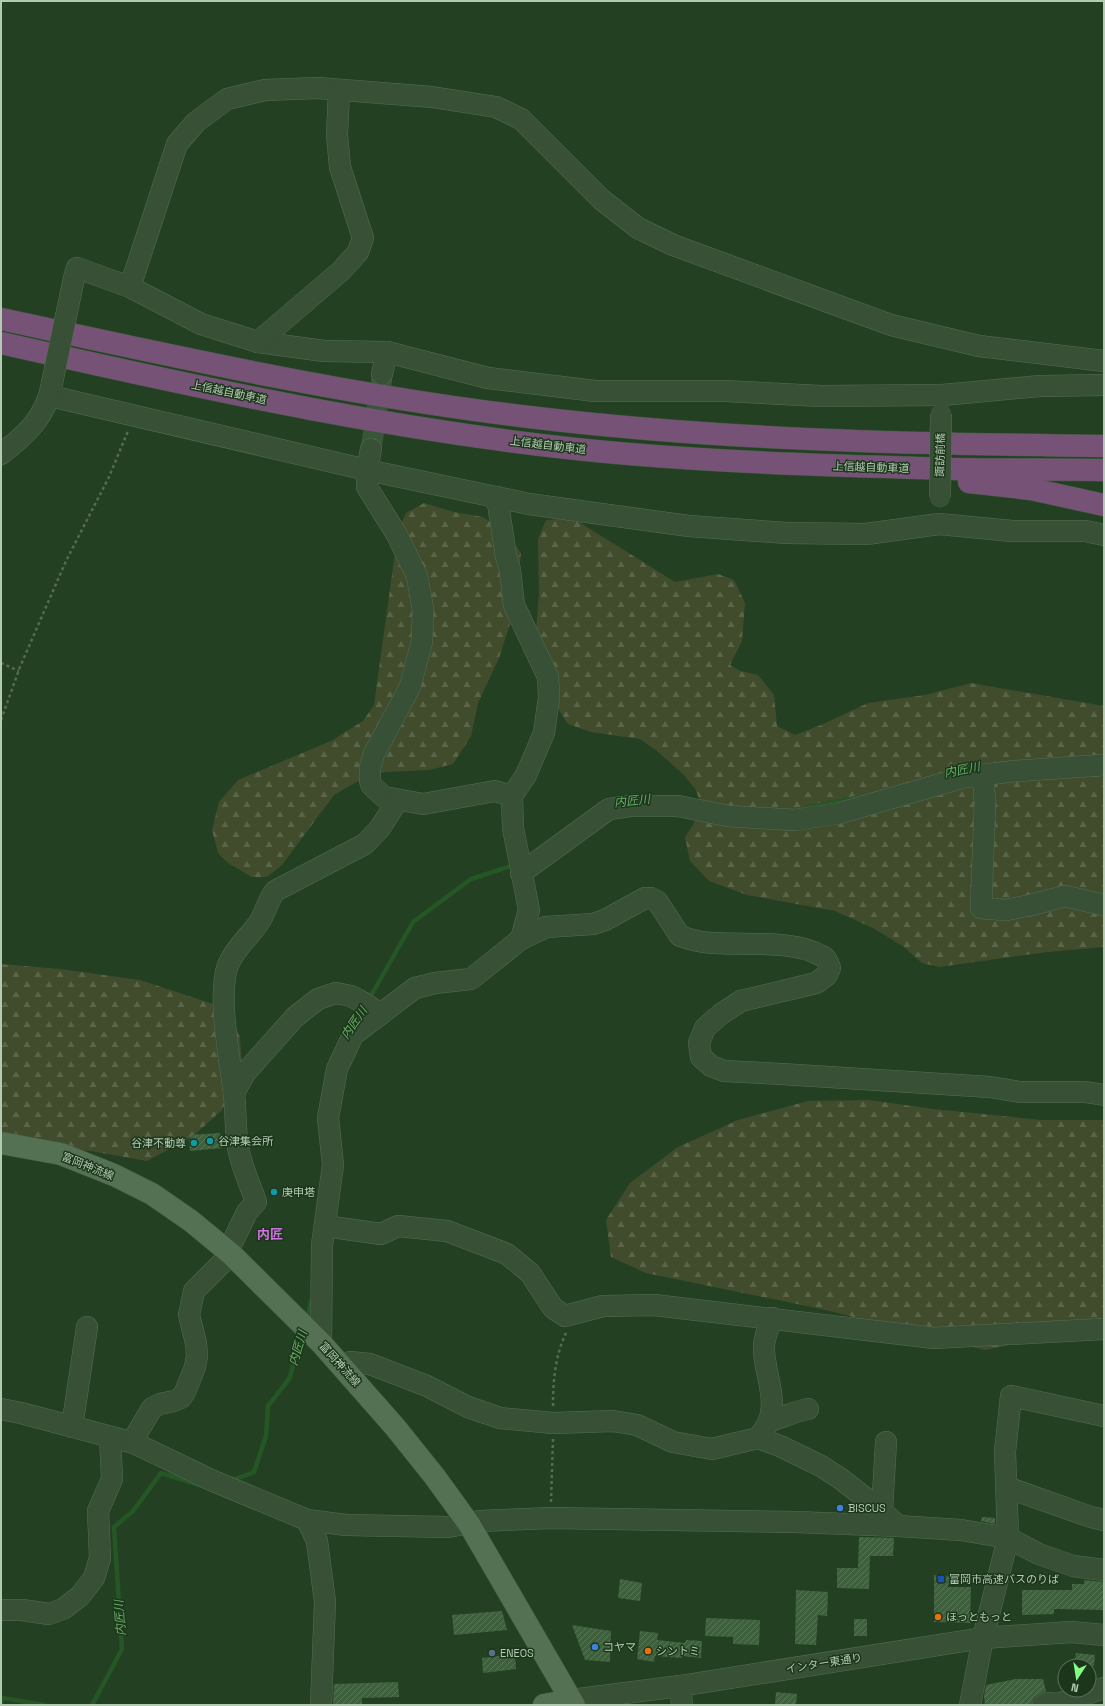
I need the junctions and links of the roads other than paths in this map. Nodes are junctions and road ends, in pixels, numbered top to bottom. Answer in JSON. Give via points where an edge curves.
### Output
{"nodes":[{"id":1,"x":339,"y":90,"type":"junction"},
{"id":2,"x":130,"y":287,"type":"junction"},
{"id":3,"x":1,"y":319,"type":"edge"},
{"id":4,"x":258,"y":342,"type":"junction"},
{"id":5,"x":1,"y":343,"type":"edge"},
{"id":6,"x":386,"y":352,"type":"junction"},
{"id":7,"x":1104,"y":361,"type":"edge"},
{"id":8,"x":382,"y":374,"type":"tunnel mouth"},
{"id":9,"x":1104,"y":385,"type":"edge"},
{"id":10,"x":51,"y":389,"type":"junction"},
{"id":11,"x":941,"y":404,"type":"junction"},
{"id":12,"x":1104,"y":446,"type":"edge"},
{"id":13,"x":371,"y":448,"type":"tunnel mouth"},
{"id":14,"x":1,"y":454,"type":"edge"},
{"id":15,"x":627,"y":454,"type":"junction"},
{"id":16,"x":367,"y":470,"type":"junction"},
{"id":17,"x":1104,"y":470,"type":"edge"},
{"id":18,"x":497,"y":498,"type":"junction"},
{"id":19,"x":1104,"y":505,"type":"edge"},
{"id":20,"x":939,"y":524,"type":"junction"},
{"id":21,"x":1104,"y":535,"type":"edge"},
{"id":22,"x":1104,"y":765,"type":"edge"},
{"id":23,"x":983,"y":775,"type":"junction"},
{"id":24,"x":512,"y":796,"type":"junction"},
{"id":25,"x":398,"y":800,"type":"junction"},
{"id":26,"x":522,"y":872,"type":"junction"},
{"id":27,"x":1104,"y":906,"type":"edge"},
{"id":28,"x":521,"y":939,"type":"junction"},
{"id":29,"x":381,"y":1014,"type":"junction"},
{"id":30,"x":234,"y":1093,"type":"junction"},
{"id":31,"x":1104,"y":1095,"type":"edge"},
{"id":32,"x":1,"y":1143,"type":"edge"},
{"id":33,"x":325,"y":1226,"type":"junction"},
{"id":34,"x":230,"y":1253,"type":"junction"},
{"id":35,"x":773,"y":1318,"type":"junction"},
{"id":36,"x":87,"y":1327,"type":"dead end"},
{"id":37,"x":1104,"y":1329,"type":"edge"},
{"id":38,"x":321,"y":1343,"type":"junction"},
{"id":39,"x":342,"y":1367,"type":"junction"},
{"id":40,"x":1,"y":1409,"type":"edge"},
{"id":41,"x":808,"y":1409,"type":"dead end"},
{"id":42,"x":1104,"y":1416,"type":"edge"},
{"id":43,"x":72,"y":1426,"type":"junction"},
{"id":44,"x":763,"y":1429,"type":"junction"},
{"id":45,"x":110,"y":1436,"type":"junction"},
{"id":46,"x":886,"y":1442,"type":"dead end"},
{"id":47,"x":134,"y":1443,"type":"junction"},
{"id":48,"x":1006,"y":1487,"type":"junction"},
{"id":49,"x":882,"y":1511,"type":"junction"},
{"id":50,"x":307,"y":1520,"type":"junction"},
{"id":51,"x":1104,"y":1520,"type":"edge"},
{"id":52,"x":469,"y":1524,"type":"junction"},
{"id":53,"x":898,"y":1526,"type":"junction"},
{"id":54,"x":1008,"y":1538,"type":"junction"},
{"id":55,"x":1104,"y":1570,"type":"edge"},
{"id":56,"x":1,"y":1610,"type":"edge"},
{"id":57,"x":1104,"y":1636,"type":"edge"},
{"id":58,"x":983,"y":1638,"type":"junction"},
{"id":59,"x":1104,"y":1688,"type":"edge"},
{"id":60,"x":681,"y":1696,"type":"edge"},
{"id":61,"x":572,"y":1702,"type":"edge"},
{"id":62,"x":321,"y":1705,"type":"edge"},
{"id":63,"x":544,"y":1705,"type":"edge"},
{"id":64,"x":970,"y":1705,"type":"edge"},
{"id":65,"x":1053,"y":1705,"type":"edge"}],
"edges":[{"from":1,"to":2,"type":"street","via":[[265,90],[227,100],[196,122],[177,144]]},
{"from":1,"to":4,"type":"street","via":[[337,135],[340,166],[363,238],[358,252],[341,271]]},
{"from":1,"to":7,"type":"street","via":[[432,97],[496,107],[521,119],[602,200],[638,228],[673,246],[891,326],[979,346]]},
{"from":2,"to":4,"type":"street","via":[[202,324]]},
{"from":2,"to":10,"type":"street","bridge":true,"via":[[77,268]]},
{"from":3,"to":12,"type":"highway","via":[[325,387],[530,417],[826,441]]},
{"from":4,"to":6,"type":"street","via":[[324,350]]},
{"from":5,"to":15,"type":"highway","name":"上信越自動車道","via":[[314,410],[425,429]]},
{"from":6,"to":8,"type":"street"},
{"from":6,"to":11,"type":"street","via":[[488,378],[595,391],[726,391]]},
{"from":9,"to":11,"type":"street","via":[[1040,386]]},
{"from":10,"to":14,"type":"street","via":[[43,414],[20,439]]},
{"from":10,"to":16,"type":"street","via":[[135,416]]},
{"from":11,"to":20,"type":"street","name":"諏訪前橋","bridge":true},
{"from":13,"to":16,"type":"street"},
{"from":15,"to":17,"type":"highway","name":"上信越自動車道","via":[[841,466]]},
{"from":15,"to":19,"type":"highway","via":[[708,464],[997,484],[1064,495]]},
{"from":16,"to":18,"type":"street"},
{"from":16,"to":25,"type":"street","via":[[367,486],[397,534],[417,576],[423,609],[422,641],[410,687],[374,754],[370,767],[372,786],[384,797]]},
{"from":18,"to":20,"type":"street","via":[[689,526],[788,533],[866,534]]},
{"from":18,"to":24,"type":"street","via":[[514,605],[548,677],[549,697],[544,733],[526,775]]},
{"from":20,"to":21,"type":"street","via":[[1012,531],[1085,531]]},
{"from":22,"to":23,"type":"street"},
{"from":23,"to":26,"type":"street","via":[[965,777],[840,813],[795,820],[728,816],[678,806],[630,806],[609,809]]},
{"from":23,"to":27,"type":"street","via":[[985,803],[981,908],[1006,910],[1065,896]]},
{"from":24,"to":25,"type":"street","via":[[495,791],[423,804]]},
{"from":24,"to":26,"type":"street","via":[[512,828]]},
{"from":25,"to":30,"type":"street","via":[[380,828],[365,844],[275,891],[259,923],[240,944],[228,965],[223,987],[227,1046]]},
{"from":26,"to":28,"type":"street","via":[[528,910]]},
{"from":28,"to":29,"type":"street","via":[[470,979],[415,988]]},
{"from":28,"to":31,"type":"street","via":[[546,927],[592,924],[605,920],[645,898],[651,898],[657,901],[680,936],[715,943],[796,947],[827,960],[830,968],[827,975],[816,983],[741,1000],[706,1028],[699,1043],[701,1057],[711,1066],[724,1071],[990,1087],[1020,1092],[1085,1092]]},
{"from":29,"to":30,"type":"street","via":[[351,996],[336,993],[318,999],[295,1017],[245,1073]]},
{"from":29,"to":33,"type":"street","via":[[353,1035],[337,1069],[328,1118],[333,1165]]},
{"from":30,"to":34,"type":"street","via":[[238,1148],[256,1202],[247,1212]]},
{"from":32,"to":34,"type":"main road","name":"富岡神流線","via":[[61,1154],[114,1175],[152,1194]]},
{"from":33,"to":35,"type":"street","via":[[381,1234],[398,1226],[447,1231],[507,1254],[530,1273],[553,1308],[565,1316],[603,1306],[654,1305]]},
{"from":33,"to":38,"type":"street","via":[[322,1245]]},
{"from":34,"to":38,"type":"main road","name":"富岡神流線"},
{"from":34,"to":47,"type":"street","via":[[194,1291],[188,1315],[197,1356],[185,1392],[181,1398],[152,1408]]},
{"from":35,"to":37,"type":"street","via":[[934,1338]]},
{"from":35,"to":44,"type":"street","via":[[765,1337],[764,1349],[771,1392],[771,1412]]},
{"from":36,"to":43,"type":"street"},
{"from":38,"to":39,"type":"main road","name":"富岡神流線"},
{"from":39,"to":44,"type":"street","via":[[350,1362],[370,1364],[427,1386],[468,1407],[500,1418],[553,1423],[613,1421],[637,1426],[672,1442],[712,1449]]},
{"from":39,"to":52,"type":"main road","name":"富岡神流線","via":[[417,1454]]},
{"from":40,"to":43,"type":"street"},
{"from":41,"to":44,"type":"street","via":[[780,1418]]},
{"from":42,"to":48,"type":"street","via":[[1011,1396],[1005,1452]]},
{"from":43,"to":45,"type":"street"},
{"from":44,"to":49,"type":"street","via":[[780,1446],[821,1466]]},
{"from":45,"to":47,"type":"street"},
{"from":45,"to":56,"type":"street","via":[[112,1479],[98,1511],[100,1558],[94,1578],[80,1596],[63,1609],[49,1614]]},
{"from":46,"to":49,"type":"street"},
{"from":47,"to":50,"type":"street","via":[[211,1480]]},
{"from":48,"to":51,"type":"street"},
{"from":48,"to":54,"type":"street"},
{"from":49,"to":53,"type":"street"},
{"from":50,"to":52,"type":"street","via":[[346,1525],[448,1527]]},
{"from":50,"to":62,"type":"street","via":[[317,1541],[325,1602]]},
{"from":52,"to":53,"type":"street","via":[[480,1521],[550,1518]]},
{"from":52,"to":61,"type":"main road","name":"富岡神流線"},
{"from":53,"to":54,"type":"street","via":[[961,1530]]},
{"from":54,"to":55,"type":"street","via":[[1039,1554],[1074,1566]]},
{"from":54,"to":58,"type":"street"},
{"from":57,"to":58,"type":"street","name":"インター東通り","via":[[1071,1632]]},
{"from":58,"to":60,"type":"street","name":"インター東通り"},
{"from":58,"to":64,"type":"street"},
{"from":59,"to":65,"type":"street"},
{"from":60,"to":61,"type":"street","name":"インター東通り"},
{"from":61,"to":63,"type":"main road","name":"インター東通り"}]}
